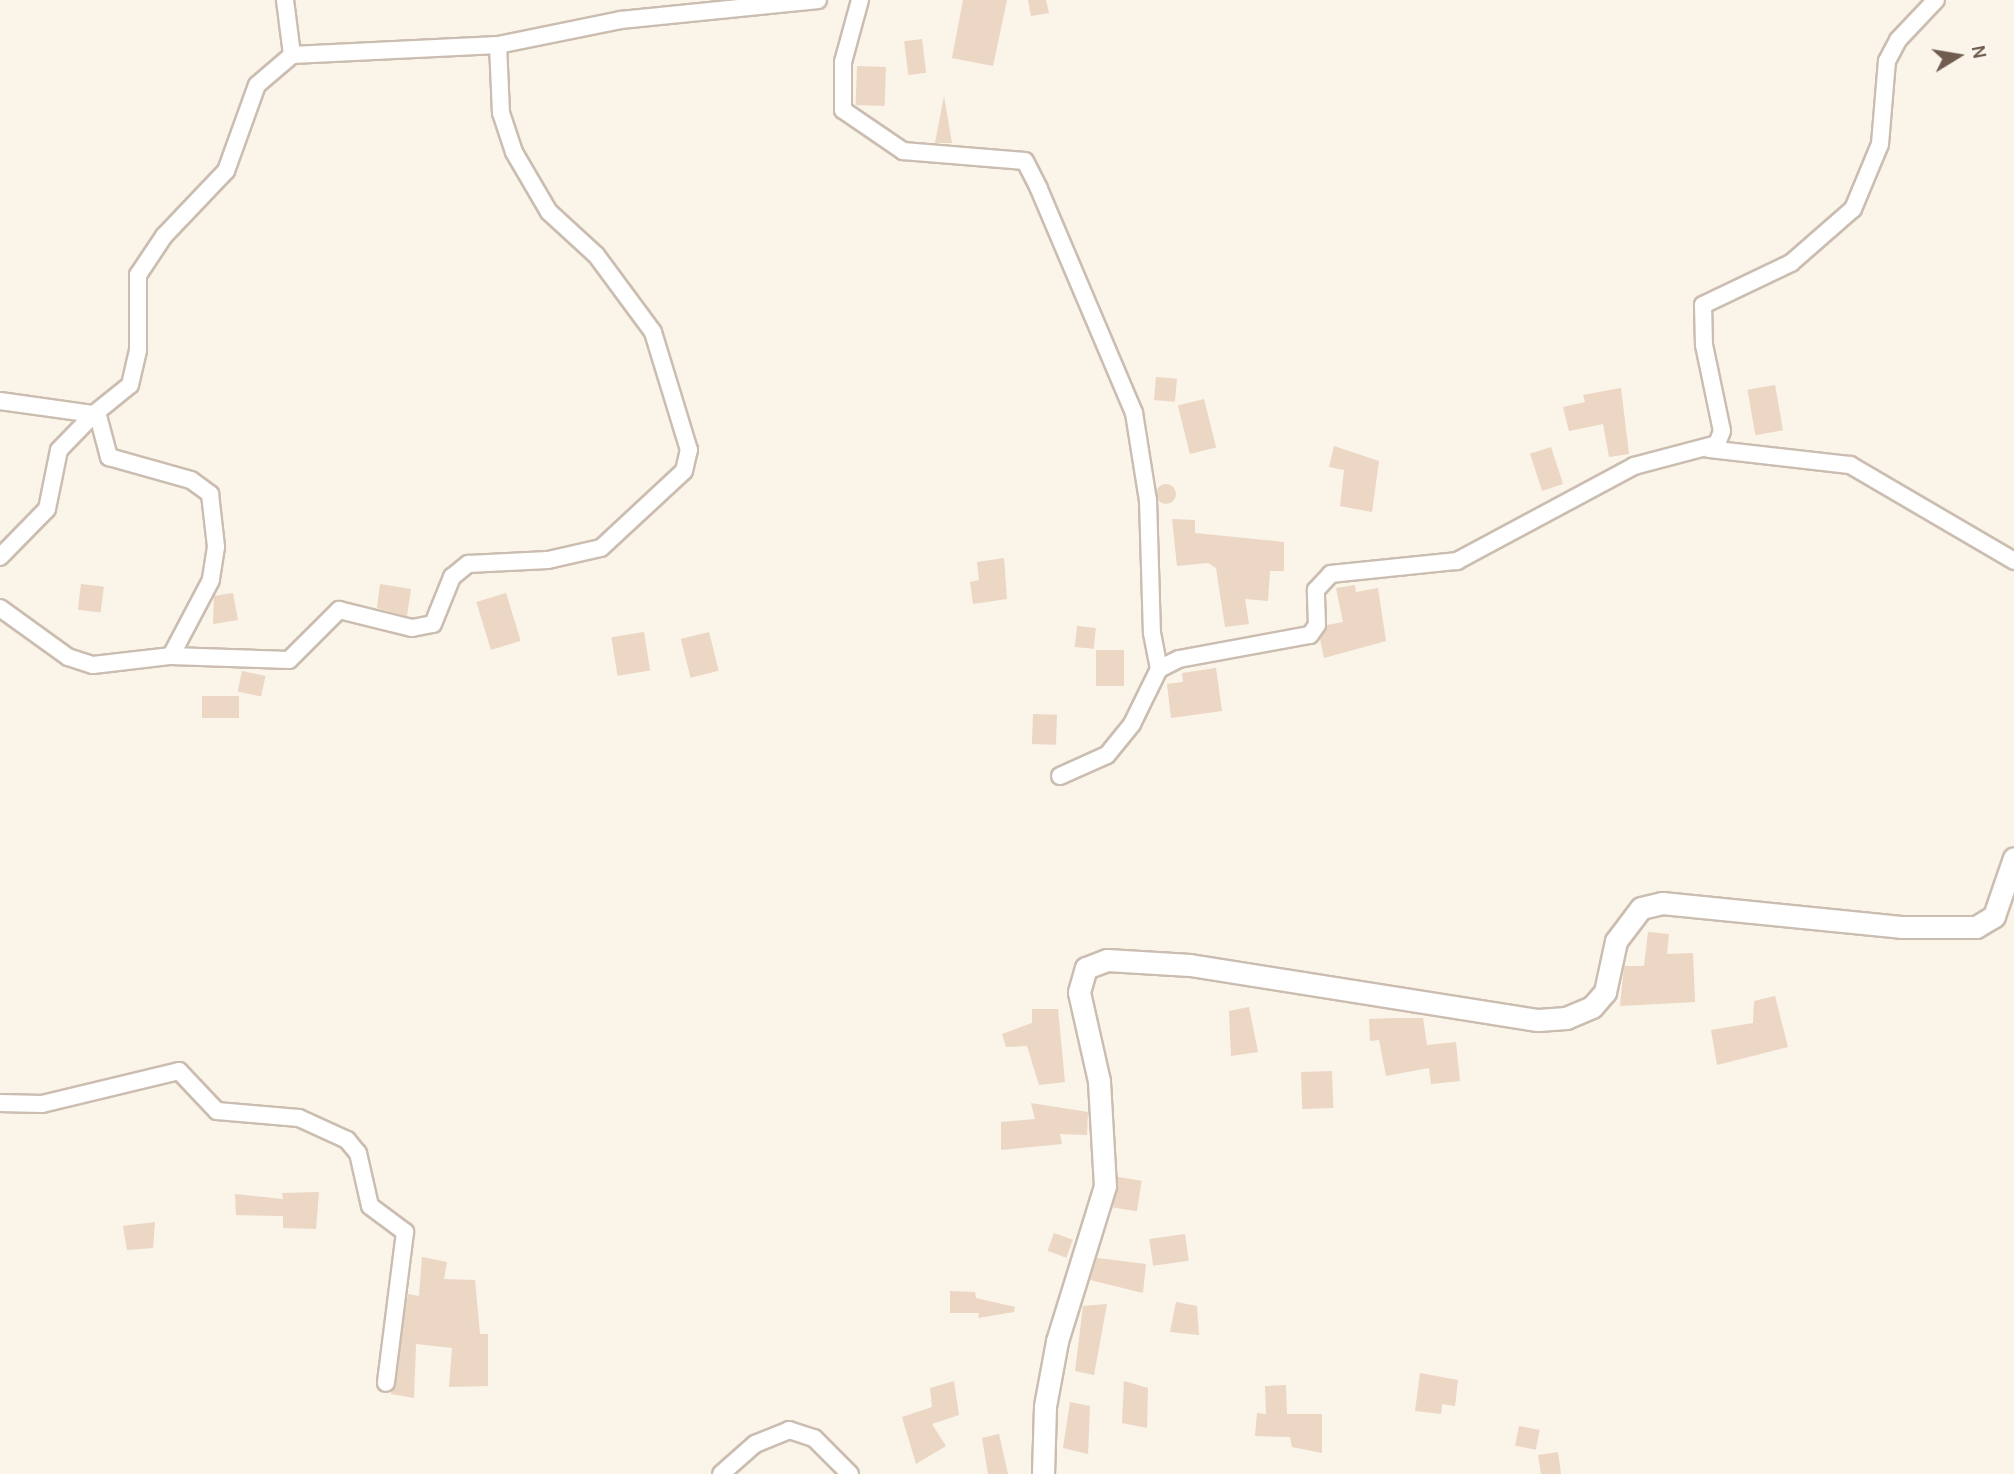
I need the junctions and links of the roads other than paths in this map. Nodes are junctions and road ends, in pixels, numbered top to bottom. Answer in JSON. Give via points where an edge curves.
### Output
{"nodes":[{"id":1,"x":285,"y":0,"type":"edge"},
{"id":2,"x":818,"y":0,"type":"edge"},
{"id":3,"x":860,"y":0,"type":"edge"},
{"id":4,"x":1936,"y":0,"type":"edge"},
{"id":5,"x":498,"y":45,"type":"junction"},
{"id":6,"x":292,"y":55,"type":"junction"},
{"id":7,"x":0,"y":401,"type":"edge"},
{"id":8,"x":96,"y":413,"type":"junction"},
{"id":9,"x":1709,"y":449,"type":"junction"},
{"id":10,"x":0,"y":557,"type":"edge"},
{"id":11,"x":2014,"y":561,"type":"edge"},
{"id":12,"x":0,"y":608,"type":"edge"},
{"id":13,"x":171,"y":656,"type":"junction"},
{"id":14,"x":1159,"y":669,"type":"junction"},
{"id":15,"x":1060,"y":776,"type":"dead end"},
{"id":16,"x":2014,"y":858,"type":"edge"},
{"id":17,"x":0,"y":1103,"type":"edge"},
{"id":18,"x":386,"y":1383,"type":"dead end"},
{"id":19,"x":721,"y":1474,"type":"edge"},
{"id":20,"x":850,"y":1474,"type":"edge"},
{"id":21,"x":1043,"y":1474,"type":"edge"}],
"edges":[{"from":1,"to":6,"type":"street"},
{"from":2,"to":5,"type":"street","via":[[621,20]]},
{"from":3,"to":14,"type":"street","via":[[843,62],[843,110],[903,151],[1025,161],[1039,189],[1134,414],[1148,500],[1152,633]]},
{"from":4,"to":9,"type":"street","via":[[1898,40],[1888,61],[1880,144],[1853,209],[1791,263],[1703,305],[1706,356],[1722,431]]},
{"from":5,"to":6,"type":"street"},
{"from":5,"to":13,"type":"street","via":[[501,113],[514,152],[549,212],[596,255],[653,332],[689,462],[601,548],[548,560],[461,567],[433,624],[412,628],[339,610],[289,660]]},
{"from":6,"to":8,"type":"street","via":[[257,85],[226,171],[164,236],[138,275],[135,373],[123,394]]},
{"from":7,"to":8,"type":"street"},
{"from":8,"to":10,"type":"street","via":[[59,450],[47,509]]},
{"from":8,"to":13,"type":"street","via":[[109,457],[191,480],[211,494],[212,572]]},
{"from":9,"to":11,"type":"street","via":[[1850,465]]},
{"from":9,"to":14,"type":"street","via":[[1634,466],[1457,561],[1331,574],[1315,590],[1317,625],[1302,640],[1179,659]]},
{"from":12,"to":13,"type":"street","via":[[81,662],[117,666]]},
{"from":14,"to":15,"type":"street","via":[[1132,724],[1107,755]]},
{"from":16,"to":21,"type":"street","via":[[1994,916],[1976,927],[1913,928],[1662,903],[1641,908],[1616,941],[1605,992],[1592,1007],[1566,1018],[1538,1020],[1190,965],[1107,960],[1086,968],[1079,992],[1104,1116],[1105,1186],[1057,1341]]},
{"from":17,"to":18,"type":"street","via":[[42,1104],[179,1070],[217,1111],[299,1118],[347,1140],[358,1153],[370,1206],[405,1232]]},
{"from":19,"to":20,"type":"street","via":[[755,1444],[789,1430],[814,1438]]}]}
